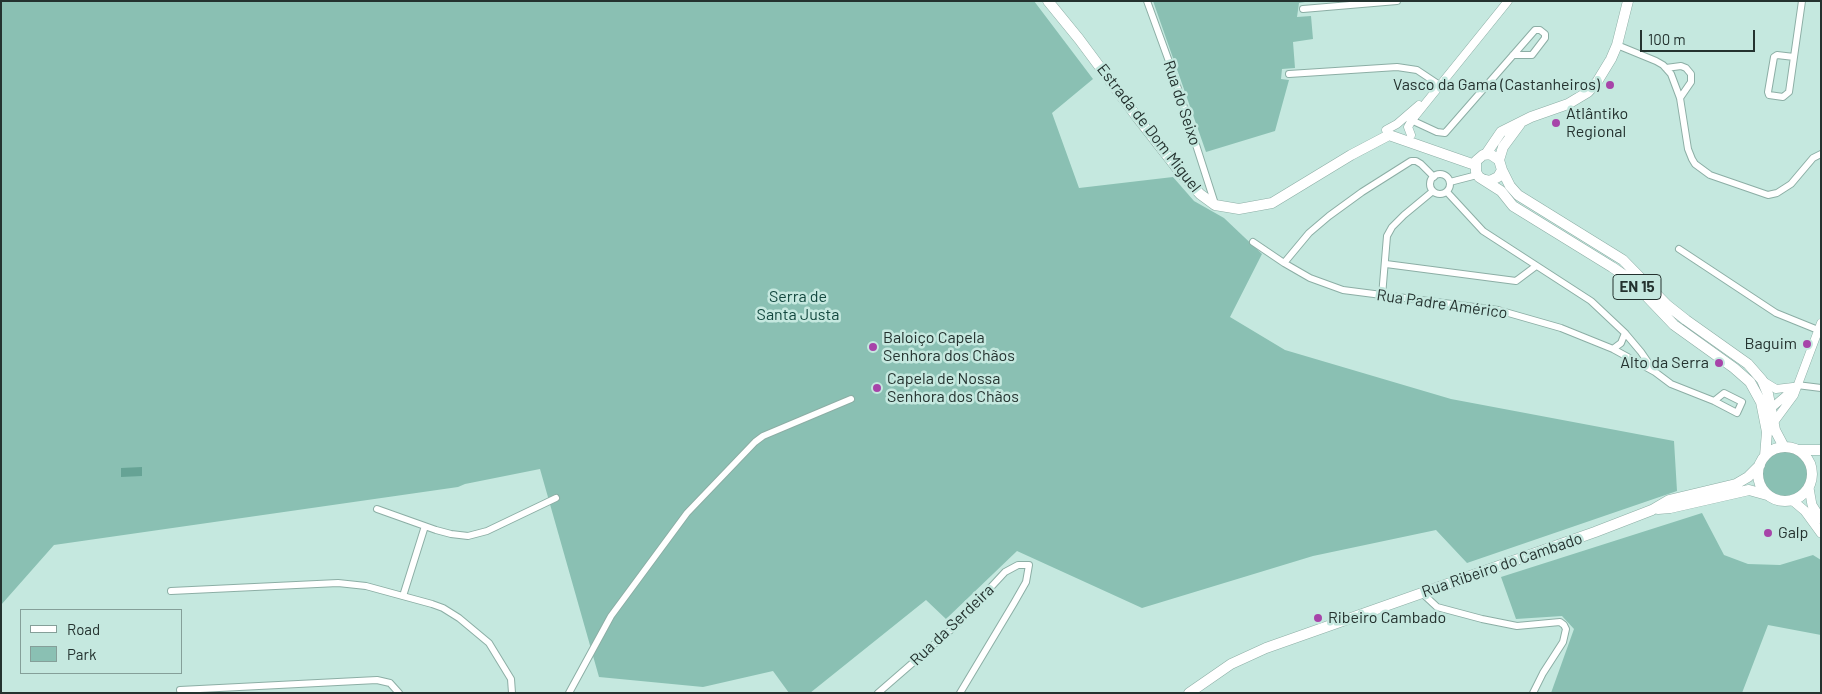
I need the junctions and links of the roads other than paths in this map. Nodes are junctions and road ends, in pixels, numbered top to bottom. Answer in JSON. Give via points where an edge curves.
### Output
{"nodes":[{"id":1,"x":1048,"y":1,"type":"edge"},
{"id":2,"x":1147,"y":1,"type":"edge"},
{"id":3,"x":1397,"y":1,"type":"edge"},
{"id":4,"x":1508,"y":1,"type":"edge"},
{"id":5,"x":1628,"y":1,"type":"edge"},
{"id":6,"x":1802,"y":1,"type":"edge"},
{"id":7,"x":1303,"y":9,"type":"dead end"},
{"id":8,"x":1617,"y":45,"type":"junction"},
{"id":9,"x":1513,"y":55,"type":"junction"},
{"id":10,"x":1794,"y":57,"type":"junction"},
{"id":11,"x":1666,"y":68,"type":"junction"},
{"id":12,"x":1289,"y":74,"type":"dead end"},
{"id":13,"x":1440,"y":86,"type":"junction"},
{"id":14,"x":1680,"y":98,"type":"junction"},
{"id":15,"x":1409,"y":119,"type":"junction"},
{"id":16,"x":1522,"y":121,"type":"junction"},
{"id":17,"x":1386,"y":130,"type":"junction"},
{"id":18,"x":1411,"y":135,"type":"junction"},
{"id":19,"x":1821,"y":154,"type":"edge"},
{"id":20,"x":1351,"y":155,"type":"junction"},
{"id":21,"x":1500,"y":165,"type":"junction"},
{"id":22,"x":1481,"y":166,"type":"junction"},
{"id":23,"x":1434,"y":177,"type":"junction"},
{"id":24,"x":1450,"y":182,"type":"junction"},
{"id":25,"x":1433,"y":191,"type":"junction"},
{"id":26,"x":1447,"y":192,"type":"junction"},
{"id":27,"x":1215,"y":205,"type":"junction"},
{"id":28,"x":1253,"y":242,"type":"dead end"},
{"id":29,"x":1679,"y":249,"type":"dead end"},
{"id":30,"x":1284,"y":263,"type":"junction"},
{"id":31,"x":1386,"y":264,"type":"junction"},
{"id":32,"x":1536,"y":266,"type":"junction"},
{"id":33,"x":1382,"y":296,"type":"junction"},
{"id":34,"x":1819,"y":326,"type":"edge"},
{"id":35,"x":1625,"y":333,"type":"junction"},
{"id":36,"x":1613,"y":349,"type":"junction"},
{"id":37,"x":1655,"y":372,"type":"junction"},
{"id":38,"x":1742,"y":375,"type":"junction"},
{"id":39,"x":1762,"y":380,"type":"junction"},
{"id":40,"x":1798,"y":386,"type":"junction"},
{"id":41,"x":1821,"y":388,"type":"edge"},
{"id":42,"x":851,"y":399,"type":"dead end"},
{"id":43,"x":1714,"y":401,"type":"dead end"},
{"id":44,"x":1771,"y":406,"type":"junction"},
{"id":45,"x":1782,"y":410,"type":"junction"},
{"id":46,"x":1769,"y":419,"type":"junction"},
{"id":47,"x":1784,"y":446,"type":"junction"},
{"id":48,"x":1799,"y":450,"type":"junction"},
{"id":49,"x":1821,"y":450,"type":"edge"},
{"id":50,"x":1762,"y":460,"type":"junction"},
{"id":51,"x":1821,"y":465,"type":"edge"},
{"id":52,"x":1811,"y":483,"type":"junction"},
{"id":53,"x":1767,"y":494,"type":"junction"},
{"id":54,"x":556,"y":498,"type":"dead end"},
{"id":55,"x":1792,"y":500,"type":"junction"},
{"id":56,"x":377,"y":509,"type":"dead end"},
{"id":57,"x":1652,"y":510,"type":"junction"},
{"id":58,"x":1821,"y":519,"type":"edge"},
{"id":59,"x":425,"y":526,"type":"junction"},
{"id":60,"x":1821,"y":533,"type":"edge"},
{"id":61,"x":171,"y":591,"type":"dead end"},
{"id":62,"x":1422,"y":593,"type":"junction"},
{"id":63,"x":403,"y":596,"type":"junction"},
{"id":64,"x":180,"y":690,"type":"dead end"},
{"id":65,"x":399,"y":693,"type":"edge"},
{"id":66,"x":512,"y":693,"type":"edge"},
{"id":67,"x":569,"y":693,"type":"edge"},
{"id":68,"x":878,"y":693,"type":"edge"},
{"id":69,"x":960,"y":693,"type":"edge"},
{"id":70,"x":1189,"y":693,"type":"edge"},
{"id":71,"x":1533,"y":693,"type":"edge"}],
"edges":[{"from":1,"to":27,"type":"main road","name":"Estrada de Dom Miguel","via":[[1180,172]]},
{"from":2,"to":27,"type":"street","name":"Rua do Seixo"},
{"from":3,"to":7,"type":"street"},
{"from":4,"to":13,"type":"street","name":"Estrada de Dom Miguel"},
{"from":5,"to":8,"type":"main road"},
{"from":6,"to":10,"type":"street"},
{"from":8,"to":11,"type":"street","via":[[1656,60]]},
{"from":8,"to":16,"type":"main road","via":[[1604,73],[1588,92],[1568,104]]},
{"from":9,"to":9,"type":"street","via":[[1535,30],[1545,34],[1532,54]]},
{"from":9,"to":15,"type":"street","via":[[1444,133]]},
{"from":10,"to":10,"type":"street","via":[[1774,57],[1769,94],[1787,96]]},
{"from":11,"to":14,"type":"street"},
{"from":11,"to":14,"type":"street","via":[[1681,66],[1691,74],[1691,82]]},
{"from":12,"to":13,"type":"street","via":[[1397,67],[1417,70]]},
{"from":13,"to":15,"type":"street","name":"Estrada de Dom Miguel"},
{"from":14,"to":19,"type":"street","via":[[1688,149],[1695,164],[1710,175],[1768,195],[1791,184],[1813,158]]},
{"from":15,"to":17,"type":"street","name":"Estrada de Dom Miguel"},
{"from":15,"to":18,"type":"street"},
{"from":16,"to":21,"type":"main road","via":[[1503,147]]},
{"from":16,"to":22,"type":"main road","via":[[1502,132]]},
{"from":17,"to":18,"type":"main road"},
{"from":17,"to":20,"type":"main road","name":"Estrada de Dom Miguel"},
{"from":18,"to":22,"type":"main road"},
{"from":20,"to":22,"type":"main road","name":"Estrada de Dom Miguel","via":[[1389,135]]},
{"from":20,"to":27,"type":"main road","name":"Estrada de Dom Miguel","via":[[1272,203],[1239,210]]},
{"from":21,"to":22,"type":"main road","via":[[1493,155]]},
{"from":21,"to":22,"type":"main road","via":[[1498,177],[1490,181]]},
{"from":21,"to":39,"type":"main road","number":"EN 15","via":[[1518,195],[1623,260],[1667,305],[1748,364]]},
{"from":22,"to":24,"type":"street"},
{"from":22,"to":38,"type":"main road","number":"EN 15","via":[[1513,206],[1631,280],[1674,325]]},
{"from":23,"to":24,"type":"street","via":[[1442,174]]},
{"from":23,"to":25,"type":"street","via":[[1430,186]]},
{"from":23,"to":30,"type":"street","via":[[1421,164],[1411,161],[1329,216],[1309,233]]},
{"from":24,"to":26,"type":"street"},
{"from":25,"to":26,"type":"street"},
{"from":25,"to":31,"type":"street","via":[[1392,228],[1388,236]]},
{"from":26,"to":32,"type":"street","via":[[1483,230]]},
{"from":28,"to":30,"type":"street","name":"Rua Padre Américo"},
{"from":29,"to":34,"type":"street","via":[[1788,320]]},
{"from":30,"to":33,"type":"street","name":"Rua Padre Américo","via":[[1310,278],[1343,290]]},
{"from":31,"to":32,"type":"street","via":[[1516,281]]},
{"from":31,"to":33,"type":"street"},
{"from":32,"to":35,"type":"street","via":[[1591,301]]},
{"from":33,"to":36,"type":"street","name":"Rua Padre Américo","via":[[1498,310],[1561,328]]},
{"from":34,"to":40,"type":"street"},
{"from":35,"to":36,"type":"street","via":[[1621,343]]},
{"from":35,"to":37,"type":"street"},
{"from":36,"to":37,"type":"street","name":"Rua Padre Américo"},
{"from":37,"to":43,"type":"street","name":"Rua Padre Américo","via":[[1671,384]]},
{"from":38,"to":44,"type":"street","via":[[1756,385],[1764,402]]},
{"from":38,"to":46,"type":"main road","number":"EN 15","via":[[1755,390]]},
{"from":39,"to":40,"type":"street","via":[[1776,389]]},
{"from":39,"to":44,"type":"main road","number":"EN 15"},
{"from":40,"to":41,"type":"street"},
{"from":40,"to":44,"type":"street"},
{"from":40,"to":45,"type":"street"},
{"from":42,"to":67,"type":"street","via":[[763,436],[721,477],[687,513],[611,616]]},
{"from":44,"to":45,"type":"street"},
{"from":44,"to":46,"type":"main road","number":"EN 15"},
{"from":45,"to":46,"type":"street"},
{"from":46,"to":47,"type":"main road","number":"EN 15"},
{"from":46,"to":50,"type":"main road","number":"EN 15"},
{"from":47,"to":48,"type":"main road"},
{"from":47,"to":50,"type":"main road","via":[[1773,449]]},
{"from":48,"to":49,"type":"main road"},
{"from":48,"to":52,"type":"main road","via":[[1810,462]]},
{"from":50,"to":53,"type":"main road","via":[[1759,481]]},
{"from":50,"to":57,"type":"main road","name":"Rua Ribeiro do Cambado","via":[[1748,477],[1736,484],[1669,500]]},
{"from":51,"to":52,"type":"main road"},
{"from":52,"to":55,"type":"main road","via":[[1802,496]]},
{"from":52,"to":58,"type":"main road","via":[[1812,505]]},
{"from":53,"to":55,"type":"main road","via":[[1782,501]]},
{"from":53,"to":57,"type":"main road","name":"Rua Ribeiro do Cambado","via":[[1749,490]]},
{"from":54,"to":59,"type":"street","via":[[478,534],[451,534]]},
{"from":55,"to":60,"type":"main road","via":[[1805,511]]},
{"from":56,"to":59,"type":"street"},
{"from":57,"to":62,"type":"main road","name":"Rua Ribeiro do Cambado"},
{"from":59,"to":63,"type":"street"},
{"from":61,"to":63,"type":"street","via":[[338,583],[366,586]]},
{"from":62,"to":70,"type":"main road","name":"Rua Ribeiro do Cambado","via":[[1249,654]]},
{"from":62,"to":71,"type":"street","via":[[1437,607],[1482,619],[1517,626],[1564,624],[1563,642]]},
{"from":63,"to":66,"type":"street","via":[[443,608],[489,643],[511,679]]},
{"from":64,"to":65,"type":"street","via":[[377,680],[390,683]]},
{"from":68,"to":69,"type":"street","name":"Rua da Serdeira","via":[[954,627],[1005,572],[1018,565],[1029,565],[1026,582]]}]}
